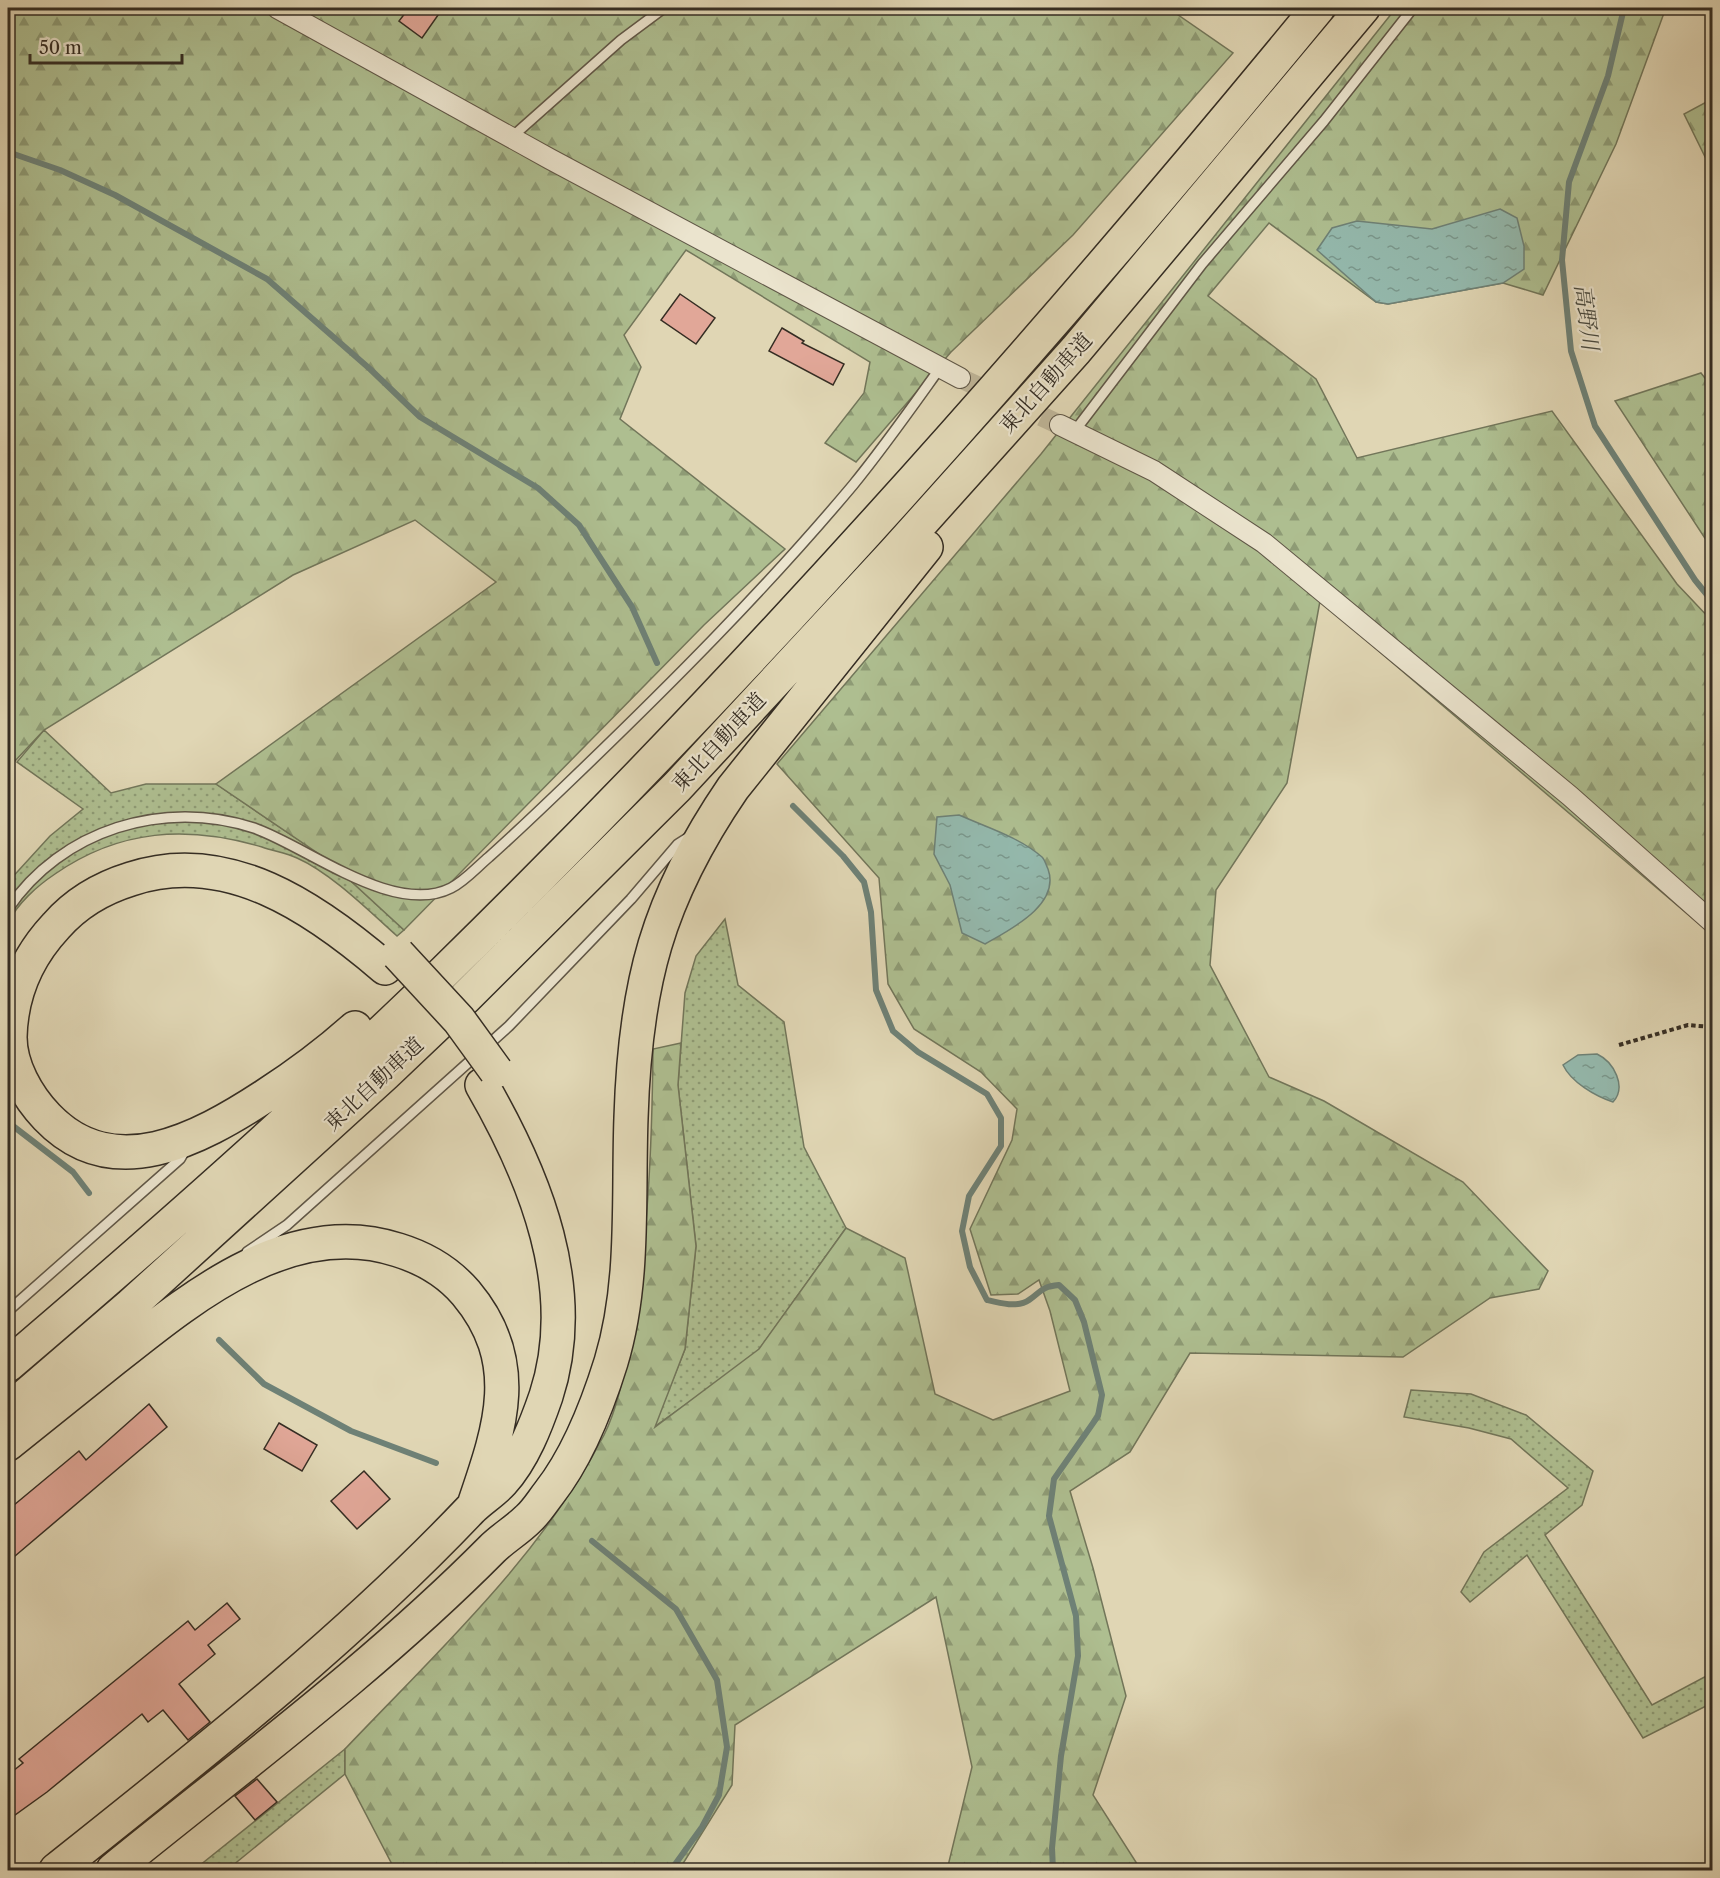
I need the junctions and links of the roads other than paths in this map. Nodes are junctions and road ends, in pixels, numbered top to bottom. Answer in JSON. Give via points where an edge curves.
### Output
{"nodes":[{"id":1,"x":664,"y":8,"type":"edge"},
{"id":2,"x":1318,"y":8,"type":"edge"},
{"id":3,"x":1363,"y":8,"type":"edge"},
{"id":4,"x":1413,"y":8,"type":"edge"},
{"id":5,"x":285,"y":9,"type":"edge"},
{"id":6,"x":513,"y":136,"type":"junction"},
{"id":7,"x":1076,"y":350,"type":"junction"},
{"id":8,"x":940,"y":368,"type":"junction"},
{"id":9,"x":960,"y":378,"type":"tunnel mouth"},
{"id":10,"x":1067,"y":429,"type":"joint"},
{"id":11,"x":651,"y":763,"type":"junction"},
{"id":12,"x":708,"y":824,"type":"junction"},
{"id":13,"x":8,"y":909,"type":"edge"},
{"id":14,"x":1713,"y":922,"type":"edge"},
{"id":15,"x":8,"y":959,"type":"edge"},
{"id":16,"x":392,"y":961,"type":"junction"},
{"id":17,"x":489,"y":1078,"type":"junction"},
{"id":18,"x":193,"y":1139,"type":"junction"},
{"id":19,"x":228,"y":1269,"type":"junction"},
{"id":20,"x":8,"y":1311,"type":"edge"},
{"id":21,"x":8,"y":1365,"type":"edge"},
{"id":22,"x":8,"y":1411,"type":"edge"},
{"id":23,"x":8,"y":1444,"type":"edge"},
{"id":24,"x":474,"y":1507,"type":"junction"},
{"id":25,"x":496,"y":1545,"type":"junction"},
{"id":26,"x":56,"y":1870,"type":"edge"},
{"id":27,"x":113,"y":1870,"type":"edge"}],
"edges":[{"from":1,"to":6,"type":"lane","via":[[621,40]]},
{"from":2,"to":11,"type":"highway","name":"東北自動車道","via":[[938,454]]},
{"from":3,"to":7,"type":"highway","name":"東北自動車道"},
{"from":4,"to":10,"type":"lane"},
{"from":5,"to":6,"type":"street"},
{"from":6,"to":8,"type":"street"},
{"from":7,"to":12,"type":"highway"},
{"from":7,"to":22,"type":"highway","name":"東北自動車道","via":[[677,787],[465,998],[140,1298]]},
{"from":8,"to":9,"type":"street"},
{"from":8,"to":13,"type":"lane","via":[[854,483],[713,641],[516,833],[453,887],[433,895],[379,888],[254,828],[198,817],[154,818],[96,833],[68,850],[20,891]]},
{"from":10,"to":14,"type":"street","via":[[1154,471],[1264,543],[1570,796]]},
{"from":11,"to":18,"type":"highway","via":[[344,1037],[294,1077]]},
{"from":11,"to":21,"type":"highway","name":"東北自動車道","via":[[361,1050]]},
{"from":12,"to":19,"type":"lane","via":[[678,844],[509,1026],[287,1225]]},
{"from":12,"to":25,"type":"highway","via":[[671,894],[647,968],[641,1001],[631,1118],[626,1283],[612,1359],[584,1431],[552,1490],[528,1519]]},
{"from":15,"to":16,"type":"highway","via":[[42,910],[82,877],[135,855],[195,850],[250,859],[308,886],[360,921]]},
{"from":16,"to":17,"type":"highway","bridge":true,"via":[[459,1020]]},
{"from":16,"to":18,"type":"highway","via":[[291,899],[256,884],[204,870],[145,874],[90,897],[65,915],[33,956],[16,992],[10,1040],[24,1087],[57,1127],[81,1141],[110,1150],[139,1152]]},
{"from":17,"to":24,"type":"highway","via":[[550,1244],[556,1334],[547,1394],[525,1448],[502,1481]]},
{"from":17,"to":25,"type":"highway","via":[[538,1146],[553,1184],[570,1246],[577,1310],[571,1374],[555,1431]]},
{"from":18,"to":20,"type":"lane","via":[[180,1159]]},
{"from":19,"to":23,"type":"highway"},
{"from":19,"to":24,"type":"highway","via":[[322,1243],[352,1242],[385,1245],[416,1255],[441,1270],[481,1312],[500,1356],[502,1411]]},
{"from":24,"to":26,"type":"highway","via":[[382,1600],[209,1748]]},
{"from":25,"to":27,"type":"highway","via":[[415,1623]]}]}
